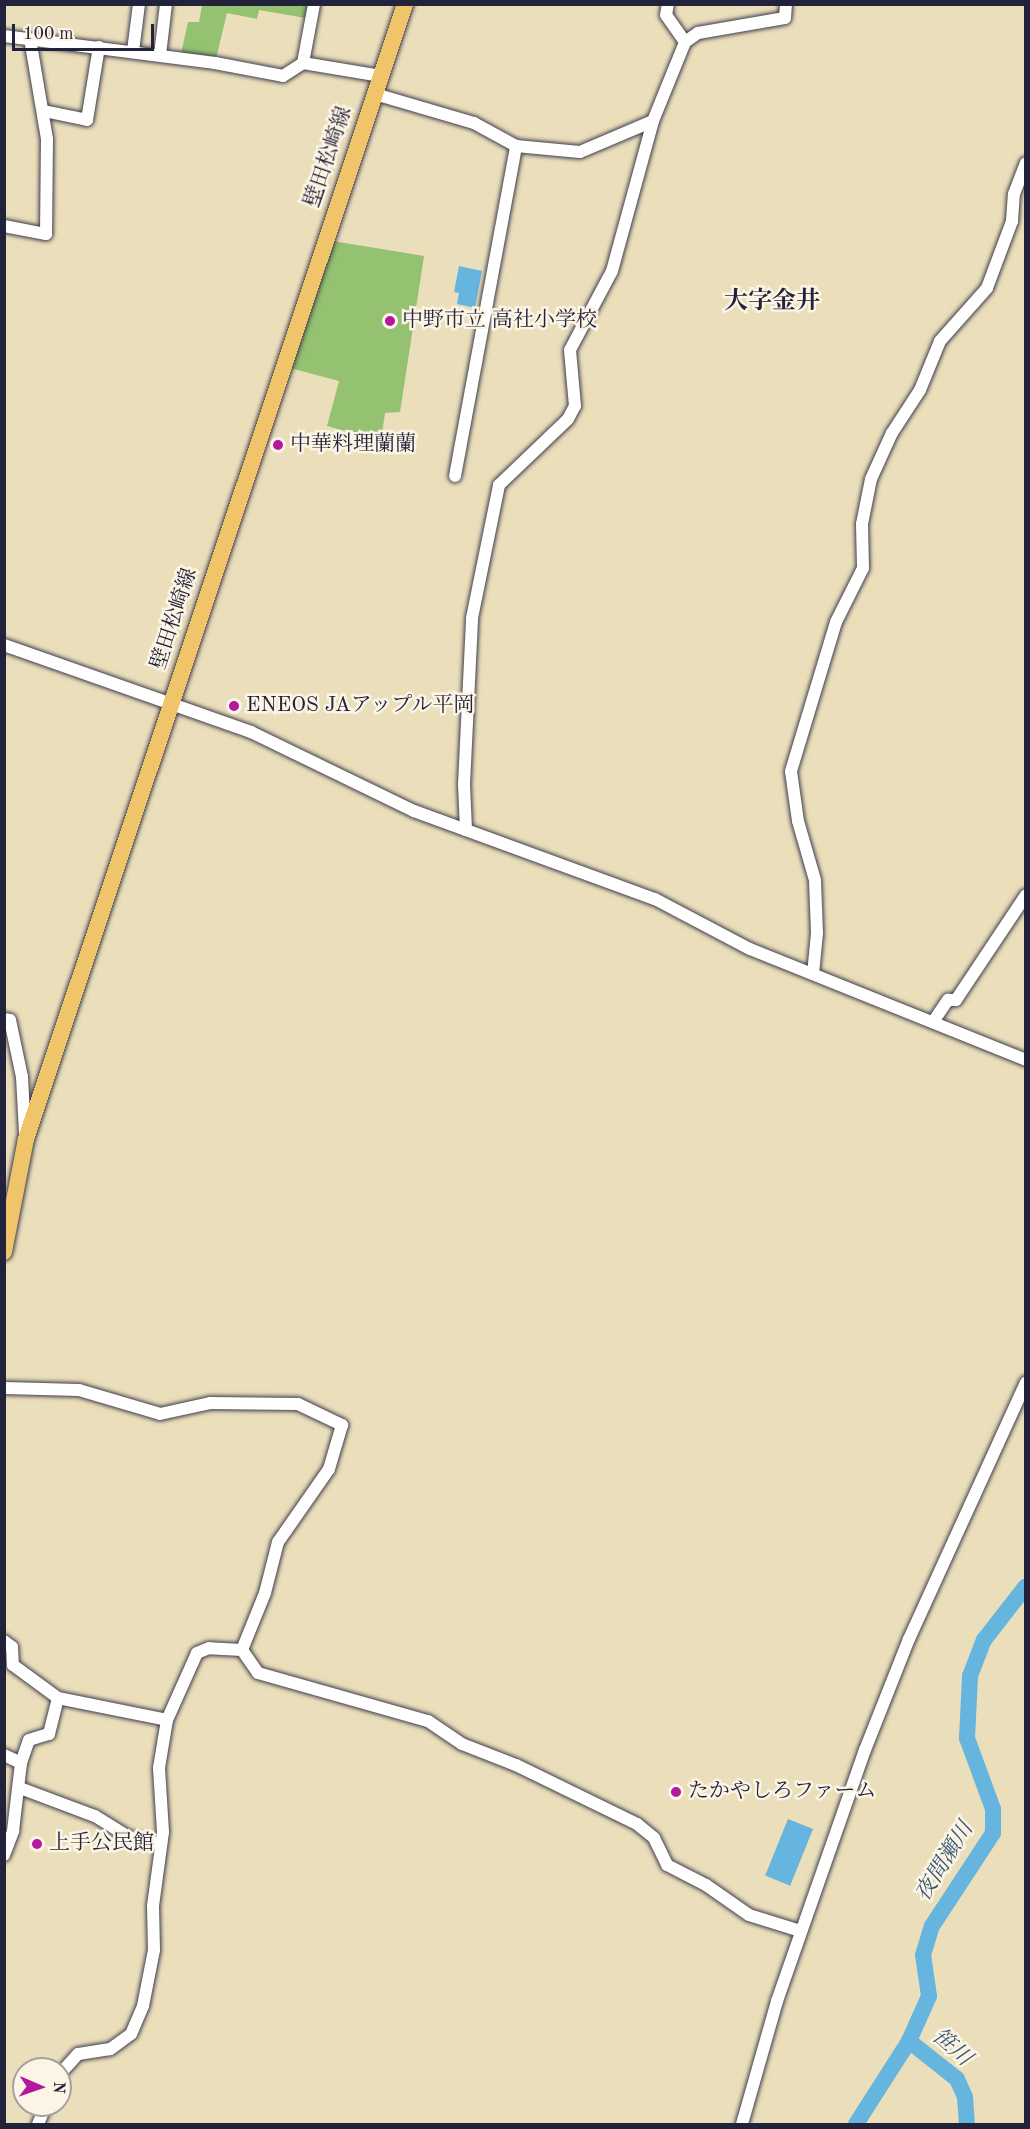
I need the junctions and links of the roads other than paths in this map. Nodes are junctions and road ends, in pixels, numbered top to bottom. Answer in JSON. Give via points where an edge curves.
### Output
{"nodes":[{"id":1,"x":139,"y":4,"type":"edge"},
{"id":2,"x":166,"y":4,"type":"edge"},
{"id":3,"x":314,"y":4,"type":"edge"},
{"id":4,"x":405,"y":4,"type":"edge"},
{"id":5,"x":668,"y":4,"type":"edge"},
{"id":6,"x":786,"y":4,"type":"edge"},
{"id":7,"x":4,"y":36,"type":"edge"},
{"id":8,"x":30,"y":39,"type":"junction"},
{"id":9,"x":685,"y":42,"type":"junction"},
{"id":10,"x":99,"y":47,"type":"junction"},
{"id":11,"x":133,"y":51,"type":"junction"},
{"id":12,"x":160,"y":55,"type":"junction"},
{"id":13,"x":303,"y":63,"type":"junction"},
{"id":14,"x":381,"y":76,"type":"junction"},
{"id":15,"x":375,"y":94,"type":"junction"},
{"id":16,"x":44,"y":111,"type":"junction"},
{"id":17,"x":653,"y":122,"type":"junction"},
{"id":18,"x":516,"y":146,"type":"junction"},
{"id":19,"x":1026,"y":163,"type":"edge"},
{"id":20,"x":1026,"y":214,"type":"edge"},
{"id":21,"x":1012,"y":221,"type":"junction"},
{"id":22,"x":4,"y":226,"type":"edge"},
{"id":23,"x":455,"y":476,"type":"dead end"},
{"id":24,"x":4,"y":645,"type":"edge"},
{"id":25,"x":172,"y":703,"type":"junction"},
{"id":26,"x":466,"y":830,"type":"junction"},
{"id":27,"x":1026,"y":895,"type":"edge"},
{"id":28,"x":813,"y":974,"type":"junction"},
{"id":29,"x":4,"y":1018,"type":"edge"},
{"id":30,"x":933,"y":1022,"type":"junction"},
{"id":31,"x":1026,"y":1060,"type":"edge"},
{"id":32,"x":26,"y":1139,"type":"junction"},
{"id":33,"x":4,"y":1251,"type":"edge"},
{"id":34,"x":1026,"y":1382,"type":"edge"},
{"id":35,"x":4,"y":1388,"type":"edge"},
{"id":36,"x":4,"y":1641,"type":"edge"},
{"id":37,"x":242,"y":1650,"type":"junction"},
{"id":38,"x":58,"y":1698,"type":"junction"},
{"id":39,"x":166,"y":1720,"type":"junction"},
{"id":40,"x":4,"y":1755,"type":"edge"},
{"id":41,"x":21,"y":1763,"type":"junction"},
{"id":42,"x":20,"y":1788,"type":"junction"},
{"id":43,"x":161,"y":1844,"type":"junction"},
{"id":44,"x":4,"y":1855,"type":"edge"},
{"id":45,"x":800,"y":1931,"type":"junction"},
{"id":46,"x":72,"y":2061,"type":"edge"},
{"id":47,"x":742,"y":2124,"type":"edge"}],
"edges":[{"from":1,"to":11,"type":"street"},
{"from":2,"to":12,"type":"street"},
{"from":3,"to":13,"type":"street"},
{"from":4,"to":14,"type":"main road","name":"壁田松崎線"},
{"from":5,"to":9,"type":"street","via":[[666,15]]},
{"from":6,"to":9,"type":"street","via":[[785,18],[698,33]]},
{"from":7,"to":8,"type":"street"},
{"from":8,"to":10,"type":"street"},
{"from":8,"to":16,"type":"street"},
{"from":9,"to":17,"type":"street"},
{"from":10,"to":11,"type":"street"},
{"from":10,"to":16,"type":"street","via":[[87,120]]},
{"from":11,"to":12,"type":"street"},
{"from":12,"to":13,"type":"street","via":[[283,76]]},
{"from":13,"to":14,"type":"street"},
{"from":14,"to":15,"type":"main road","name":"壁田松崎線"},
{"from":15,"to":18,"type":"street","via":[[474,123]]},
{"from":15,"to":25,"type":"main road","name":"壁田松崎線"},
{"from":16,"to":22,"type":"street","via":[[46,234]]},
{"from":17,"to":18,"type":"street","via":[[580,152]]},
{"from":17,"to":26,"type":"street","via":[[612,271],[570,350],[575,406],[568,419],[499,485],[472,618],[464,784]]},
{"from":18,"to":23,"type":"street"},
{"from":19,"to":21,"type":"street","via":[[1014,194]]},
{"from":20,"to":21,"type":"street"},
{"from":21,"to":28,"type":"street","via":[[987,288],[940,341],[920,390],[892,433],[871,479],[862,524],[863,568],[836,622],[790,771],[798,821],[815,880],[817,933]]},
{"from":24,"to":25,"type":"street"},
{"from":25,"to":26,"type":"street","via":[[304,755],[366,789]]},
{"from":25,"to":32,"type":"main road","name":"壁田松崎線"},
{"from":26,"to":28,"type":"street","via":[[655,899],[750,950]]},
{"from":27,"to":30,"type":"street","via":[[956,1000],[948,1000]]},
{"from":28,"to":30,"type":"street"},
{"from":29,"to":32,"type":"street","via":[[9,1020],[22,1077]]},
{"from":30,"to":31,"type":"street"},
{"from":32,"to":33,"type":"main road","name":"壁田松崎線"},
{"from":34,"to":45,"type":"street","via":[[909,1639]]},
{"from":35,"to":37,"type":"street","via":[[79,1390],[160,1414],[210,1403],[298,1404],[342,1425],[328,1469],[278,1542],[265,1593]]},
{"from":36,"to":38,"type":"street","via":[[12,1647],[13,1665]]},
{"from":37,"to":39,"type":"street","via":[[209,1648],[197,1653]]},
{"from":37,"to":45,"type":"street","via":[[258,1673],[428,1721],[462,1744],[637,1824],[654,1838],[667,1865],[706,1885],[749,1915]]},
{"from":38,"to":39,"type":"street"},
{"from":38,"to":41,"type":"street","via":[[49,1734],[29,1740]]},
{"from":39,"to":43,"type":"street","via":[[159,1768]]},
{"from":40,"to":41,"type":"street"},
{"from":41,"to":42,"type":"street"},
{"from":42,"to":43,"type":"street","via":[[95,1816],[128,1838]]},
{"from":42,"to":44,"type":"street"},
{"from":43,"to":46,"type":"street","via":[[153,1906],[154,1950],[143,2006],[132,2034],[110,2049],[78,2054]]},
{"from":45,"to":47,"type":"street"}]}
